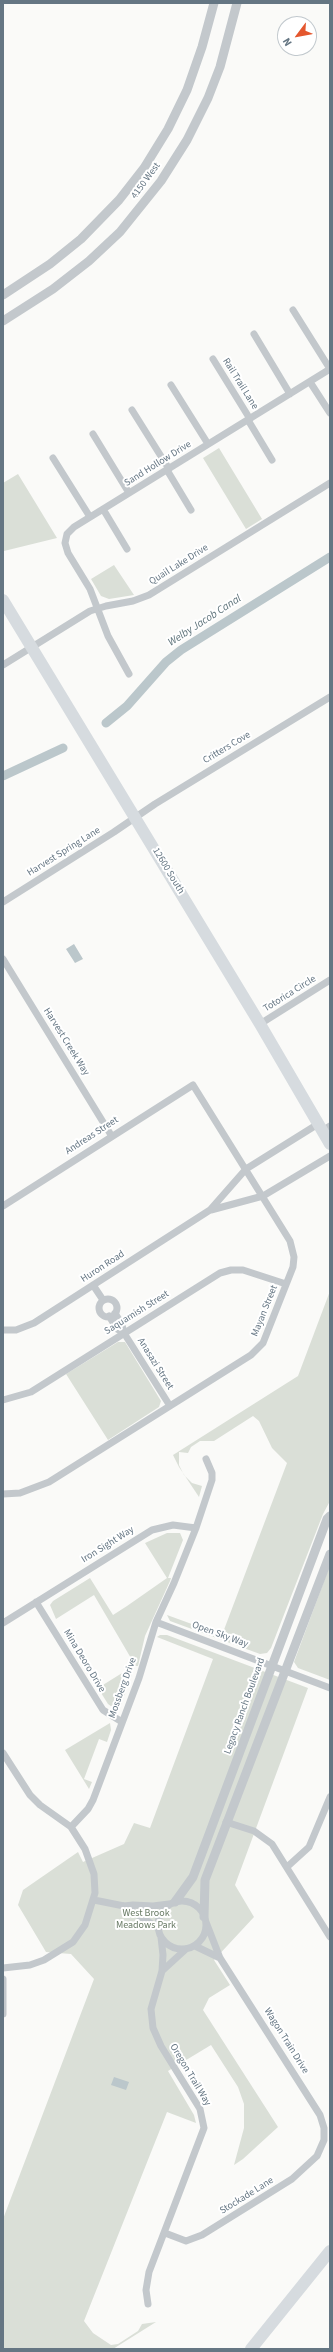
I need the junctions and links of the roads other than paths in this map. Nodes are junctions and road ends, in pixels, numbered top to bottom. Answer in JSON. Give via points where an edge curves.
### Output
{"nodes":[{"id":1,"x":214,"y":3,"type":"edge"},
{"id":2,"x":237,"y":3,"type":"edge"},
{"id":3,"x":3,"y":295,"type":"edge"},
{"id":4,"x":293,"y":310,"type":"dead end"},
{"id":5,"x":3,"y":321,"type":"edge"},
{"id":6,"x":254,"y":334,"type":"dead end"},
{"id":7,"x":213,"y":359,"type":"dead end"},
{"id":8,"x":330,"y":369,"type":"edge"},
{"id":9,"x":310,"y":382,"type":"junction"},
{"id":10,"x":171,"y":385,"type":"dead end"},
{"id":11,"x":290,"y":394,"type":"junction"},
{"id":12,"x":132,"y":410,"type":"dead end"},
{"id":13,"x":330,"y":414,"type":"edge"},
{"id":14,"x":249,"y":419,"type":"junction"},
{"id":15,"x":93,"y":434,"type":"dead end"},
{"id":16,"x":208,"y":444,"type":"junction"},
{"id":17,"x":53,"y":458,"type":"dead end"},
{"id":18,"x":272,"y":460,"type":"dead end"},
{"id":19,"x":168,"y":469,"type":"junction"},
{"id":20,"x":330,"y":483,"type":"edge"},
{"id":21,"x":129,"y":493,"type":"junction"},
{"id":22,"x":103,"y":509,"type":"junction"},
{"id":23,"x":192,"y":510,"type":"dead end"},
{"id":24,"x":90,"y":518,"type":"junction"},
{"id":25,"x":127,"y":549,"type":"dead end"},
{"id":26,"x":3,"y":600,"type":"edge"},
{"id":27,"x":98,"y":608,"type":"junction"},
{"id":28,"x":32,"y":647,"type":"junction"},
{"id":29,"x":3,"y":665,"type":"edge"},
{"id":30,"x":129,"y":674,"type":"dead end"},
{"id":31,"x":330,"y":697,"type":"edge"},
{"id":32,"x":135,"y":817,"type":"junction"},
{"id":33,"x":3,"y":902,"type":"edge"},
{"id":34,"x":3,"y":959,"type":"edge"},
{"id":35,"x":330,"y":980,"type":"edge"},
{"id":36,"x":260,"y":1024,"type":"junction"},
{"id":37,"x":193,"y":1085,"type":"joint"},
{"id":38,"x":323,"y":1127,"type":"edge"},
{"id":39,"x":111,"y":1135,"type":"junction"},
{"id":40,"x":330,"y":1144,"type":"edge"},
{"id":41,"x":330,"y":1156,"type":"edge"},
{"id":42,"x":246,"y":1169,"type":"junction"},
{"id":43,"x":263,"y":1196,"type":"junction"},
{"id":44,"x":3,"y":1206,"type":"edge"},
{"id":45,"x":210,"y":1210,"type":"junction"},
{"id":46,"x":286,"y":1284,"type":"junction"},
{"id":47,"x":94,"y":1285,"type":"junction"},
{"id":48,"x":103,"y":1300,"type":"junction"},
{"id":49,"x":112,"y":1315,"type":"junction"},
{"id":50,"x":3,"y":1330,"type":"edge"},
{"id":51,"x":124,"y":1333,"type":"junction"},
{"id":52,"x":3,"y":1400,"type":"edge"},
{"id":53,"x":170,"y":1406,"type":"junction"},
{"id":54,"x":206,"y":1459,"type":"dead end"},
{"id":55,"x":3,"y":1494,"type":"edge"},
{"id":56,"x":330,"y":1516,"type":"edge"},
{"id":57,"x":196,"y":1528,"type":"junction"},
{"id":58,"x":330,"y":1554,"type":"edge"},
{"id":59,"x":36,"y":1602,"type":"junction"},
{"id":60,"x":156,"y":1622,"type":"junction"},
{"id":61,"x":3,"y":1623,"type":"edge"},
{"id":62,"x":278,"y":1667,"type":"junction"},
{"id":63,"x":330,"y":1688,"type":"edge"},
{"id":64,"x":122,"y":1722,"type":"junction"},
{"id":65,"x":3,"y":1753,"type":"edge"},
{"id":66,"x":330,"y":1797,"type":"edge"},
{"id":67,"x":226,"y":1822,"type":"junction"},
{"id":68,"x":71,"y":1827,"type":"junction"},
{"id":69,"x":287,"y":1867,"type":"junction"},
{"id":70,"x":94,"y":1900,"type":"junction"},
{"id":71,"x":173,"y":1903,"type":"junction"},
{"id":72,"x":124,"y":1906,"type":"junction"},
{"id":73,"x":205,"y":1919,"type":"junction"},
{"id":74,"x":158,"y":1928,"type":"junction"},
{"id":75,"x":161,"y":1937,"type":"junction"},
{"id":76,"x":330,"y":1937,"type":"edge"},
{"id":77,"x":195,"y":1946,"type":"junction"},
{"id":78,"x":186,"y":1949,"type":"junction"},
{"id":79,"x":220,"y":1958,"type":"junction"},
{"id":80,"x":3,"y":1968,"type":"edge"},
{"id":81,"x":162,"y":1971,"type":"junction"},
{"id":82,"x":3,"y":1979,"type":"edge"},
{"id":83,"x":3,"y":2014,"type":"edge"},
{"id":84,"x":324,"y":2140,"type":"joint"},
{"id":85,"x":165,"y":2233,"type":"junction"},
{"id":86,"x":330,"y":2251,"type":"edge"},
{"id":87,"x":148,"y":2304,"type":"dead end"},
{"id":88,"x":251,"y":2349,"type":"edge"}],
"edges":[{"from":1,"to":3,"type":"street","name":"4150 West","via":[[187,90],[168,129],[144,168],[119,200],[81,239],[50,264]]},
{"from":2,"to":5,"type":"street","name":"4150 West","via":[[220,67],[206,103],[187,140],[157,187],[120,232],[89,261],[53,289]]},
{"from":4,"to":8,"type":"street"},
{"from":6,"to":11,"type":"street"},
{"from":7,"to":14,"type":"street","name":"Rail Trail Lane"},
{"from":8,"to":9,"type":"street","name":"Sand Hollow Drive"},
{"from":9,"to":11,"type":"street","name":"Sand Hollow Drive"},
{"from":9,"to":13,"type":"street"},
{"from":10,"to":16,"type":"street"},
{"from":11,"to":14,"type":"street","name":"Sand Hollow Drive"},
{"from":12,"to":19,"type":"street"},
{"from":14,"to":16,"type":"street","name":"Sand Hollow Drive"},
{"from":14,"to":18,"type":"street","name":"Rail Trail Lane"},
{"from":15,"to":21,"type":"street"},
{"from":16,"to":19,"type":"street","name":"Sand Hollow Drive"},
{"from":17,"to":24,"type":"street"},
{"from":19,"to":21,"type":"street","name":"Sand Hollow Drive"},
{"from":19,"to":23,"type":"street"},
{"from":20,"to":27,"type":"street","name":"Quail Lake Drive","via":[[149,595]]},
{"from":21,"to":22,"type":"street","name":"Sand Hollow Drive"},
{"from":22,"to":24,"type":"street","name":"Sand Hollow Drive"},
{"from":22,"to":25,"type":"street"},
{"from":24,"to":27,"type":"street","name":"Sand Hollow Drive","via":[[70,530],[65,543]]},
{"from":26,"to":28,"type":"main road","name":"12600 South"},
{"from":27,"to":28,"type":"street","name":"Quail Lake Drive"},
{"from":27,"to":30,"type":"street","name":"Sand Hollow Drive","via":[[108,636]]},
{"from":28,"to":29,"type":"street","name":"Quail Lake Drive"},
{"from":28,"to":32,"type":"main road","name":"12600 South"},
{"from":31,"to":32,"type":"street","name":"Critters Cove"},
{"from":32,"to":33,"type":"street","name":"Harvest Spring Lane"},
{"from":32,"to":36,"type":"main road","name":"12600 South"},
{"from":34,"to":39,"type":"street","name":"Harvest Creek Way"},
{"from":35,"to":36,"type":"street","name":"Totorica Circle"},
{"from":36,"to":38,"type":"main road","name":"12600 South"},
{"from":37,"to":39,"type":"street","name":"Andreas Street"},
{"from":37,"to":42,"type":"street","name":"Mayan Street"},
{"from":38,"to":40,"type":"main road","name":"12600 South"},
{"from":38,"to":42,"type":"street","name":"Huron Road"},
{"from":39,"to":44,"type":"street","name":"Andreas Street"},
{"from":41,"to":43,"type":"street","name":"Huron Road"},
{"from":42,"to":43,"type":"street","name":"Mayan Street"},
{"from":42,"to":45,"type":"street","name":"Huron Road"},
{"from":43,"to":45,"type":"street","name":"Huron Road"},
{"from":43,"to":46,"type":"street","name":"Mayan Street","via":[[293,1249],[293,1267]]},
{"from":45,"to":47,"type":"street","name":"Huron Road"},
{"from":46,"to":51,"type":"street","name":"Saquamish Street","via":[[243,1270],[220,1273]]},
{"from":46,"to":53,"type":"street","name":"Mayan Street","via":[[263,1343],[251,1355]]},
{"from":47,"to":48,"type":"street","name":"Anasazi Street"},
{"from":47,"to":50,"type":"street","name":"Huron Road","via":[[34,1323],[16,1330]]},
{"from":48,"to":49,"type":"street","name":"Anasazi Street","via":[[99,1304],[100,1312],[104,1316]]},
{"from":48,"to":49,"type":"street","name":"Anasazi Street","via":[[115,1302],[117,1308]]},
{"from":49,"to":51,"type":"street","name":"Anasazi Street","via":[[117,1329]]},
{"from":51,"to":52,"type":"street","name":"Saquamish Street","via":[[31,1392]]},
{"from":51,"to":53,"type":"street","name":"Anasazi Street"},
{"from":53,"to":55,"type":"street","name":"Mayan Street","via":[[49,1482],[20,1494]]},
{"from":54,"to":57,"type":"street","name":"Mossberg Drive","via":[[212,1480]]},
{"from":56,"to":62,"type":"street","name":"Legacy Ranch Boulevard"},
{"from":57,"to":59,"type":"street","name":"Iron Sight Way","via":[[173,1525],[152,1530]]},
{"from":57,"to":60,"type":"street","name":"Mossberg Drive"},
{"from":58,"to":62,"type":"street","name":"Legacy Ranch Boulevard"},
{"from":59,"to":61,"type":"street","name":"Iron Sight Way"},
{"from":59,"to":64,"type":"street","name":"Mina Deoro Drive","via":[[103,1710]]},
{"from":60,"to":62,"type":"street","name":"Open Sky Way"},
{"from":60,"to":64,"type":"street","name":"Mossberg Drive"},
{"from":62,"to":63,"type":"street","name":"Open Sky Way"},
{"from":62,"to":67,"type":"street","name":"Legacy Ranch Boulevard"},
{"from":62,"to":71,"type":"street","name":"Legacy Ranch Boulevard","via":[[193,1877]]},
{"from":64,"to":68,"type":"street","name":"Mossberg Drive","via":[[93,1800]]},
{"from":65,"to":68,"type":"street","via":[[30,1795]]},
{"from":66,"to":69,"type":"street","via":[[309,1847]]},
{"from":67,"to":69,"type":"street","via":[[262,1835],[272,1844]]},
{"from":67,"to":73,"type":"street","name":"Legacy Ranch Boulevard","via":[[205,1880]]},
{"from":68,"to":70,"type":"street","via":[[91,1860]]},
{"from":69,"to":76,"type":"street"},
{"from":70,"to":72,"type":"street"},
{"from":70,"to":80,"type":"street","via":[[85,1925],[73,1942],[44,1960],[30,1965]]},
{"from":71,"to":72,"type":"street"},
{"from":71,"to":73,"type":"street","via":[[189,1902],[196,1905]]},
{"from":71,"to":74,"type":"street","via":[[161,1913]]},
{"from":72,"to":74,"type":"street"},
{"from":73,"to":77,"type":"street","via":[[204,1935]]},
{"from":73,"to":79,"type":"street","name":"Wagon Train Drive"},
{"from":74,"to":75,"type":"street"},
{"from":75,"to":78,"type":"street","via":[[171,1947]]},
{"from":75,"to":81,"type":"street","name":"Oregon Trail Way"},
{"from":77,"to":78,"type":"street"},
{"from":77,"to":79,"type":"street"},
{"from":78,"to":81,"type":"street"},
{"from":79,"to":84,"type":"street","name":"Wagon Train Drive","via":[[313,2103],[322,2122]]},
{"from":81,"to":85,"type":"street","name":"Oregon Trail Way","via":[[151,2009],[153,2028],[161,2046],[200,2109],[204,2121],[202,2134]]},
{"from":82,"to":83,"type":"street"},
{"from":84,"to":85,"type":"street","name":"Stockade Lane","via":[[316,2156],[297,2175],[202,2235],[186,2241]]},
{"from":85,"to":87,"type":"street","name":"Oregon Trail Way","via":[[149,2272],[146,2290]]},
{"from":86,"to":88,"type":"main road"}]}
